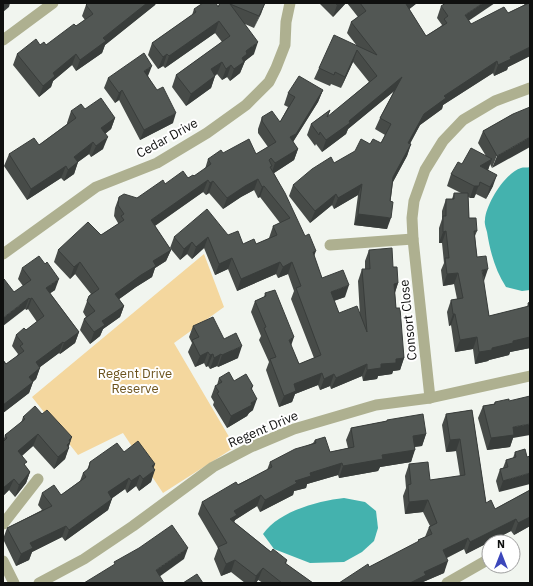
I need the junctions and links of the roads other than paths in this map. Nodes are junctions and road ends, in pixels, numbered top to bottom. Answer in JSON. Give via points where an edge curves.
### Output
{"nodes":[{"id":1,"x":53,"y":3,"type":"edge"},
{"id":2,"x":290,"y":3,"type":"edge"},
{"id":3,"x":3,"y":40,"type":"edge"},
{"id":4,"x":530,"y":88,"type":"edge"},
{"id":5,"x":413,"y":239,"type":"junction"},
{"id":6,"x":330,"y":245,"type":"dead end"},
{"id":7,"x":3,"y":254,"type":"edge"},
{"id":8,"x":530,"y":376,"type":"edge"},
{"id":9,"x":430,"y":398,"type":"junction"},
{"id":10,"x":38,"y":479,"type":"dead end"},
{"id":11,"x":3,"y":524,"type":"edge"},
{"id":12,"x":3,"y":561,"type":"edge"},
{"id":13,"x":481,"y":564,"type":"edge"},
{"id":14,"x":14,"y":583,"type":"edge"},
{"id":15,"x":38,"y":583,"type":"edge"},
{"id":16,"x":447,"y":583,"type":"edge"}],
"edges":[{"from":1,"to":3,"type":"street"},
{"from":2,"to":7,"type":"street","name":"Cedar Drive","via":[[285,45],[276,68],[269,82],[246,105],[207,133],[157,163],[96,187]]},
{"from":4,"to":5,"type":"street","name":"Consort Close","via":[[495,101],[463,120],[443,141],[425,170],[414,201]]},
{"from":5,"to":6,"type":"street"},
{"from":5,"to":9,"type":"street","name":"Consort Close"},
{"from":8,"to":9,"type":"street","name":"Regent Drive"},
{"from":9,"to":15,"type":"street","name":"Regent Drive","via":[[376,405],[294,429],[251,447],[212,467],[84,559]]},
{"from":10,"to":11,"type":"street"},
{"from":12,"to":14,"type":"street"},
{"from":13,"to":16,"type":"street"}]}
